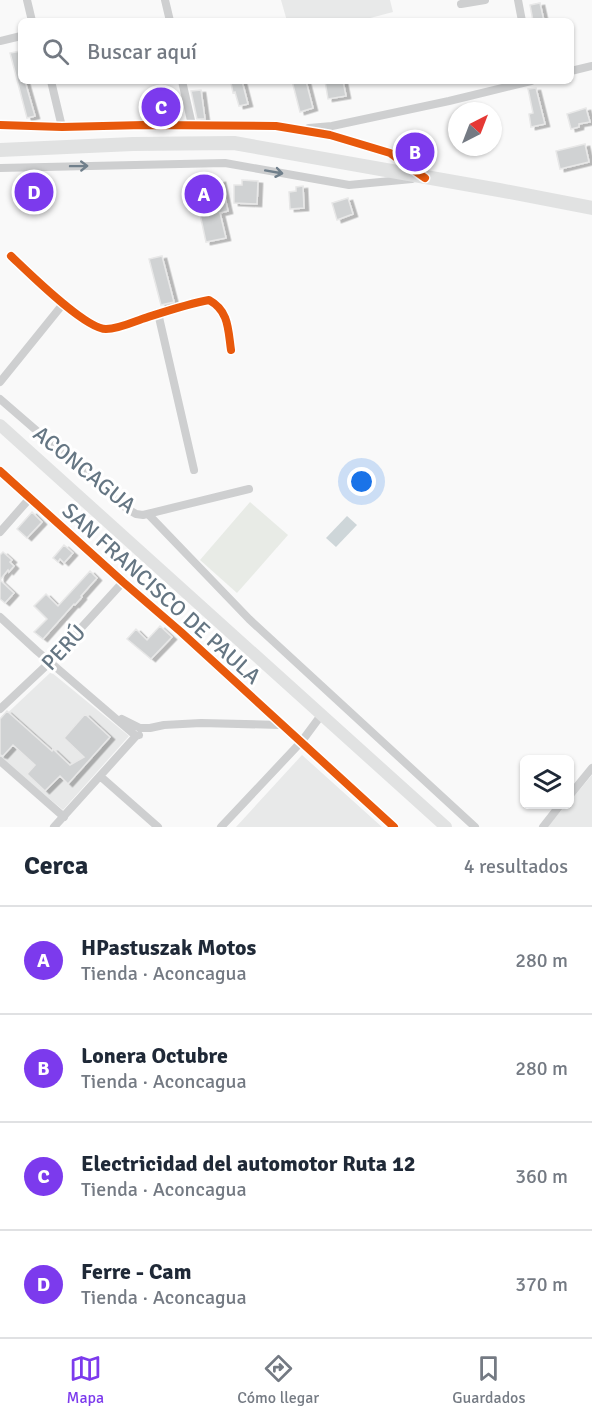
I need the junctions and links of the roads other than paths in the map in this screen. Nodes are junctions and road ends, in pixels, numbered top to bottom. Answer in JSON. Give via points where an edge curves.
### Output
{"nodes":[{"id":1,"x":27,"y":0,"type":"edge"},
{"id":2,"x":165,"y":0,"type":"edge"},
{"id":3,"x":485,"y":0,"type":"edge"},
{"id":4,"x":518,"y":0,"type":"edge"},
{"id":5,"x":461,"y":4,"type":"dead end"},
{"id":6,"x":31,"y":18,"type":"edge"},
{"id":7,"x":169,"y":18,"type":"edge"},
{"id":8,"x":521,"y":18,"type":"edge"},
{"id":9,"x":18,"y":37,"type":"edge"},
{"id":10,"x":0,"y":40,"type":"edge"},
{"id":11,"x":592,"y":66,"type":"edge"},
{"id":12,"x":574,"y":70,"type":"edge"},
{"id":13,"x":52,"y":84,"type":"edge"},
{"id":14,"x":183,"y":84,"type":"edge"},
{"id":15,"x":519,"y":84,"type":"edge"},
{"id":16,"x":0,"y":125,"type":"edge"},
{"id":17,"x":192,"y":125,"type":"junction"},
{"id":18,"x":62,"y":127,"type":"junction"},
{"id":19,"x":297,"y":129,"type":"junction"},
{"id":20,"x":0,"y":151,"type":"edge"},
{"id":21,"x":0,"y":168,"type":"edge"},
{"id":22,"x":425,"y":178,"type":"junction"},
{"id":23,"x":592,"y":208,"type":"edge"},
{"id":24,"x":11,"y":256,"type":"dead end"},
{"id":25,"x":63,"y":304,"type":"junction"},
{"id":26,"x":158,"y":313,"type":"junction"},
{"id":27,"x":231,"y":350,"type":"dead end"},
{"id":28,"x":0,"y":382,"type":"edge"},
{"id":29,"x":0,"y":399,"type":"edge"},
{"id":30,"x":0,"y":425,"type":"edge"},
{"id":31,"x":194,"y":470,"type":"dead end"},
{"id":32,"x":0,"y":471,"type":"edge"},
{"id":33,"x":249,"y":489,"type":"dead end"},
{"id":34,"x":30,"y":498,"type":"junction"},
{"id":35,"x":148,"y":514,"type":"junction"},
{"id":36,"x":0,"y":532,"type":"edge"},
{"id":37,"x":123,"y":582,"type":"junction"},
{"id":38,"x":0,"y":617,"type":"edge"},
{"id":39,"x":50,"y":662,"type":"junction"},
{"id":40,"x":0,"y":709,"type":"edge"},
{"id":41,"x":110,"y":713,"type":"junction"},
{"id":42,"x":322,"y":714,"type":"junction"},
{"id":43,"x":281,"y":725,"type":"junction"},
{"id":44,"x":150,"y":728,"type":"junction"},
{"id":45,"x":136,"y":736,"type":"junction"},
{"id":46,"x":302,"y":741,"type":"junction"},
{"id":47,"x":0,"y":761,"type":"edge"},
{"id":48,"x":592,"y":768,"type":"edge"},
{"id":49,"x":100,"y":776,"type":"junction"},
{"id":50,"x":574,"y":790,"type":"edge"},
{"id":51,"x":557,"y":809,"type":"edge"},
{"id":52,"x":64,"y":817,"type":"junction"},
{"id":53,"x":54,"y":827,"type":"edge"},
{"id":54,"x":158,"y":827,"type":"edge"},
{"id":55,"x":221,"y":827,"type":"edge"},
{"id":56,"x":393,"y":827,"type":"edge"},
{"id":57,"x":446,"y":827,"type":"edge"},
{"id":58,"x":475,"y":827,"type":"edge"},
{"id":59,"x":543,"y":827,"type":"edge"}],
"edges":[{"from":1,"to":6,"type":"street"},
{"from":2,"to":7,"type":"street"},
{"from":3,"to":5,"type":"street"},
{"from":4,"to":8,"type":"street"},
{"from":9,"to":10,"type":"street"},
{"from":11,"to":12,"type":"street"},
{"from":13,"to":18,"type":"street"},
{"from":14,"to":17,"type":"street"},
{"from":15,"to":19,"type":"street","via":[[332,126]]},
{"from":16,"to":18,"type":"street"},
{"from":17,"to":18,"type":"street"},
{"from":17,"to":19,"type":"street"},
{"from":19,"to":22,"type":"street","via":[[390,153]]},
{"from":20,"to":22,"type":"highway","via":[[234,143]]},
{"from":21,"to":22,"type":"street","one_way":true,"via":[[225,163],[349,185]]},
{"from":22,"to":23,"type":"highway"},
{"from":24,"to":25,"type":"street"},
{"from":25,"to":26,"type":"street","via":[[104,329]]},
{"from":25,"to":28,"type":"street"},
{"from":26,"to":27,"type":"street","via":[[209,300],[227,319]]},
{"from":26,"to":31,"type":"street"},
{"from":29,"to":35,"type":"street","name":"ACONCAGUA","via":[[126,508],[136,514]]},
{"from":30,"to":42,"type":"main road"},
{"from":32,"to":34,"type":"street","name":"SAN FRANCISCO DE PAULA"},
{"from":33,"to":35,"type":"street","name":"ACONCAGUA"},
{"from":34,"to":36,"type":"street"},
{"from":34,"to":37,"type":"street","name":"SAN FRANCISCO DE PAULA"},
{"from":35,"to":58,"type":"street","via":[[249,619]]},
{"from":37,"to":39,"type":"street","name":"PERÚ"},
{"from":37,"to":43,"type":"street","name":"SAN FRANCISCO DE PAULA"},
{"from":38,"to":39,"type":"street"},
{"from":39,"to":40,"type":"street","name":"PERÚ"},
{"from":39,"to":41,"type":"street"},
{"from":41,"to":44,"type":"street","via":[[140,728]]},
{"from":41,"to":45,"type":"street"},
{"from":42,"to":46,"type":"street"},
{"from":42,"to":57,"type":"main road"},
{"from":43,"to":44,"type":"street","via":[[201,723]]},
{"from":43,"to":46,"type":"street","name":"SAN FRANCISCO DE PAULA"},
{"from":44,"to":45,"type":"street"},
{"from":45,"to":49,"type":"street"},
{"from":46,"to":55,"type":"street"},
{"from":46,"to":56,"type":"street","name":"SAN FRANCISCO DE PAULA"},
{"from":47,"to":52,"type":"street"},
{"from":48,"to":50,"type":"street"},
{"from":49,"to":52,"type":"street"},
{"from":49,"to":54,"type":"street"},
{"from":51,"to":59,"type":"street"},
{"from":52,"to":53,"type":"street"}]}
